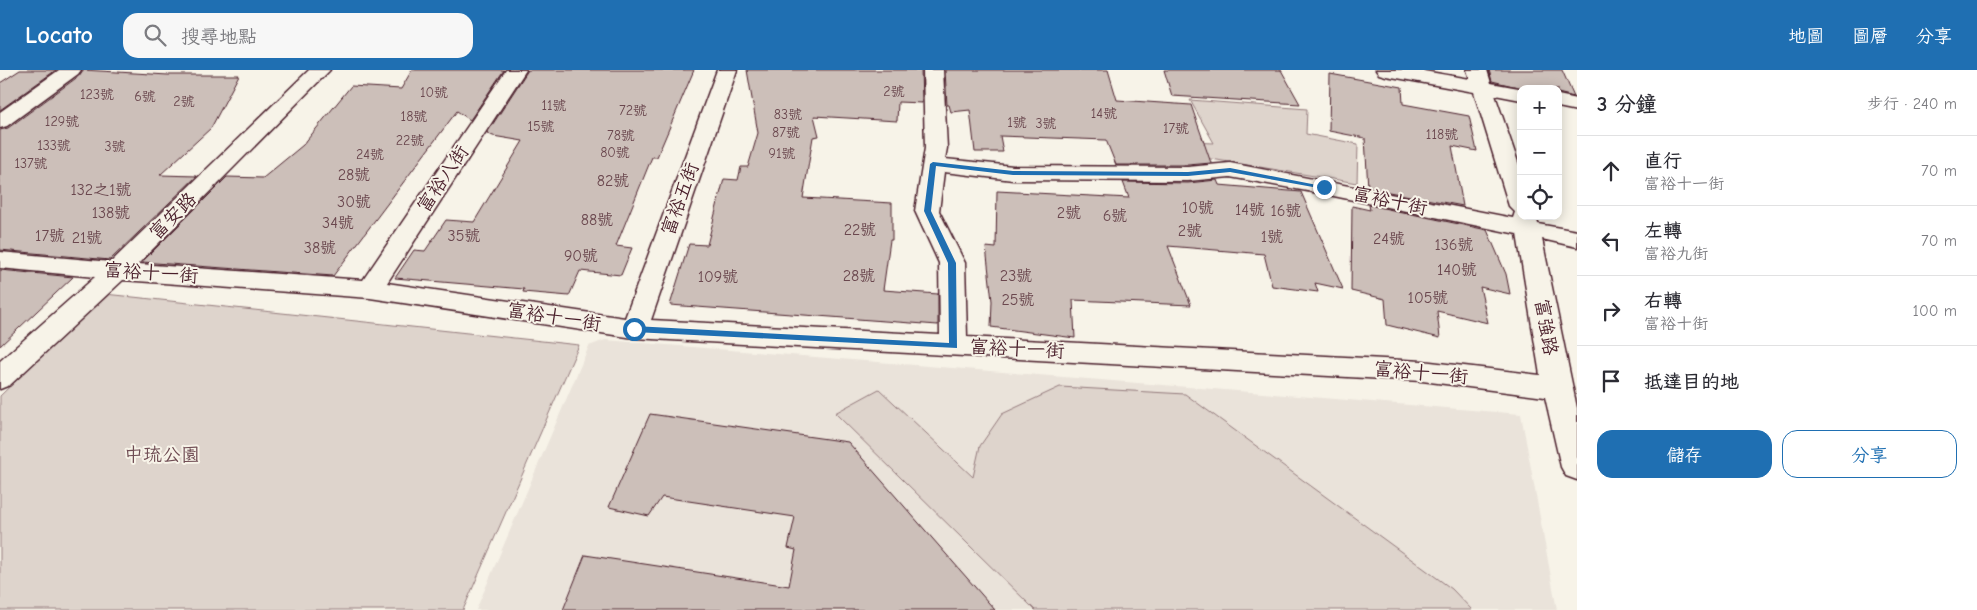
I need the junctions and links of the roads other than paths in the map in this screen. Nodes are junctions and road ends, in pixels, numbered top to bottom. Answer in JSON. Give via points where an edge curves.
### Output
{"nodes":[{"id":1,"x":71,"y":70,"type":"edge"},
{"id":2,"x":320,"y":70,"type":"edge"},
{"id":3,"x":516,"y":70,"type":"edge"},
{"id":4,"x":727,"y":70,"type":"edge"},
{"id":5,"x":933,"y":70,"type":"edge"},
{"id":6,"x":1386,"y":70,"type":"edge"},
{"id":7,"x":1480,"y":78,"type":"edge"},
{"id":8,"x":1517,"y":92,"type":"edge"},
{"id":9,"x":1562,"y":102,"type":"edge"},
{"id":10,"x":1577,"y":105,"type":"edge"},
{"id":11,"x":0,"y":122,"type":"edge"},
{"id":12,"x":933,"y":164,"type":"junction"},
{"id":13,"x":1517,"y":195,"type":"edge"},
{"id":14,"x":1517,"y":216,"type":"edge"},
{"id":15,"x":1525,"y":220,"type":"edge"},
{"id":16,"x":1532,"y":220,"type":"edge"},
{"id":17,"x":1577,"y":238,"type":"edge"},
{"id":18,"x":0,"y":260,"type":"edge"},
{"id":19,"x":117,"y":271,"type":"junction"},
{"id":20,"x":370,"y":289,"type":"junction"},
{"id":21,"x":634,"y":329,"type":"junction"},
{"id":22,"x":954,"y":346,"type":"junction"},
{"id":23,"x":0,"y":378,"type":"edge"},
{"id":24,"x":1557,"y":388,"type":"junction"},
{"id":25,"x":1577,"y":467,"type":"edge"}],
"edges":[{"from":1,"to":11,"type":"street"},
{"from":2,"to":19,"type":"street","name":"富安路"},
{"from":3,"to":20,"type":"street","name":"富裕八街"},
{"from":4,"to":21,"type":"street","name":"富裕五街"},
{"from":5,"to":12,"type":"street","via":[[936,148]]},
{"from":6,"to":7,"type":"street"},
{"from":7,"to":8,"type":"street"},
{"from":7,"to":13,"type":"street","name":"富強路"},
{"from":9,"to":10,"type":"street"},
{"from":12,"to":14,"type":"street","name":"富裕十街","via":[[1013,173],[1188,174],[1230,170]]},
{"from":12,"to":22,"type":"street","via":[[927,211],[952,263]]},
{"from":15,"to":24,"type":"street","name":"富強路"},
{"from":16,"to":17,"type":"street","name":"富裕十街"},
{"from":18,"to":19,"type":"street","name":"富裕十一街"},
{"from":19,"to":20,"type":"street","name":"富裕十一街"},
{"from":19,"to":23,"type":"street","name":"富安路"},
{"from":20,"to":21,"type":"street","name":"富裕十一街"},
{"from":21,"to":22,"type":"street","name":"富裕十一街"},
{"from":22,"to":24,"type":"street","name":"富裕十一街","via":[[1422,371]]},
{"from":24,"to":25,"type":"street","name":"富強路"}]}
